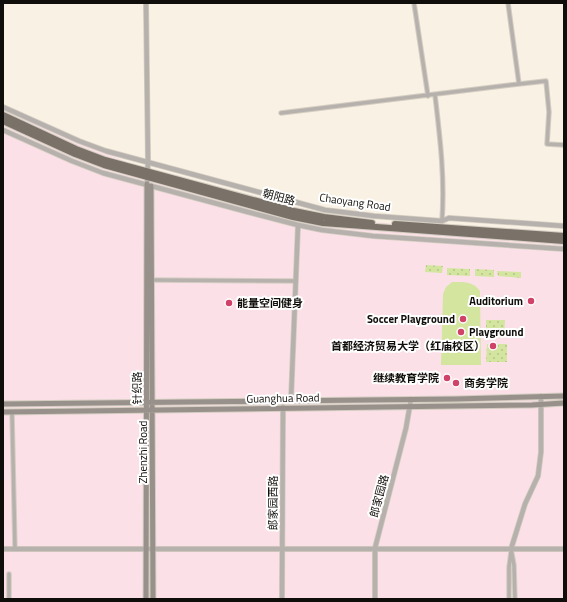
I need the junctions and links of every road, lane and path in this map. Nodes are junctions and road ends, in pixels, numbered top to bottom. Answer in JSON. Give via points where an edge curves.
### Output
{"nodes":[{"id":1,"x":146,"y":3,"type":"edge"},
{"id":2,"x":414,"y":3,"type":"edge"},
{"id":3,"x":508,"y":3,"type":"edge"},
{"id":4,"x":519,"y":84,"type":"junction"},
{"id":5,"x":435,"y":94,"type":"junction"},
{"id":6,"x":428,"y":96,"type":"junction"},
{"id":7,"x":3,"y":107,"type":"edge"},
{"id":8,"x":281,"y":113,"type":"dead end"},
{"id":9,"x":3,"y":115,"type":"edge"},
{"id":10,"x":3,"y":121,"type":"edge"},
{"id":11,"x":3,"y":130,"type":"edge"},
{"id":12,"x":564,"y":145,"type":"edge"},
{"id":13,"x":148,"y":162,"type":"junction"},
{"id":14,"x":149,"y":175,"type":"junction"},
{"id":15,"x":149,"y":185,"type":"junction"},
{"id":16,"x":325,"y":210,"type":"junction"},
{"id":17,"x":442,"y":221,"type":"junction"},
{"id":18,"x":323,"y":223,"type":"junction"},
{"id":19,"x":298,"y":225,"type":"junction"},
{"id":20,"x":564,"y":226,"type":"edge"},
{"id":21,"x":564,"y":236,"type":"edge"},
{"id":22,"x":564,"y":242,"type":"edge"},
{"id":23,"x":564,"y":249,"type":"edge"},
{"id":24,"x":149,"y":280,"type":"junction"},
{"id":25,"x":296,"y":281,"type":"junction"},
{"id":26,"x":541,"y":396,"type":"junction"},
{"id":27,"x":564,"y":396,"type":"edge"},
{"id":28,"x":291,"y":400,"type":"junction"},
{"id":29,"x":412,"y":400,"type":"junction"},
{"id":30,"x":146,"y":403,"type":"junction"},
{"id":31,"x":153,"y":403,"type":"junction"},
{"id":32,"x":564,"y":403,"type":"edge"},
{"id":33,"x":3,"y":404,"type":"edge"},
{"id":34,"x":541,"y":404,"type":"junction"},
{"id":35,"x":411,"y":406,"type":"junction"},
{"id":36,"x":283,"y":407,"type":"junction"},
{"id":37,"x":146,"y":409,"type":"junction"},
{"id":38,"x":153,"y":409,"type":"junction"},
{"id":39,"x":3,"y":412,"type":"edge"},
{"id":40,"x":12,"y":412,"type":"junction"},
{"id":41,"x":375,"y":548,"type":"junction"},
{"id":42,"x":3,"y":549,"type":"edge"},
{"id":43,"x":15,"y":549,"type":"junction"},
{"id":44,"x":146,"y":549,"type":"junction"},
{"id":45,"x":153,"y":549,"type":"junction"},
{"id":46,"x":282,"y":549,"type":"junction"},
{"id":47,"x":511,"y":549,"type":"junction"},
{"id":48,"x":564,"y":549,"type":"edge"},
{"id":49,"x":10,"y":574,"type":"dead end"},
{"id":50,"x":9,"y":599,"type":"edge"},
{"id":51,"x":146,"y":599,"type":"edge"},
{"id":52,"x":153,"y":599,"type":"edge"},
{"id":53,"x":282,"y":599,"type":"edge"},
{"id":54,"x":375,"y":599,"type":"edge"},
{"id":55,"x":509,"y":599,"type":"edge"},
{"id":56,"x":515,"y":599,"type":"edge"}],
"edges":[{"from":1,"to":13,"type":"street"},
{"from":2,"to":6,"type":"street"},
{"from":3,"to":4,"type":"street"},
{"from":4,"to":5,"type":"street"},
{"from":4,"to":12,"type":"street","via":[[546,81],[549,112],[547,144]]},
{"from":5,"to":6,"type":"street"},
{"from":5,"to":17,"type":"street","via":[[443,164]]},
{"from":6,"to":8,"type":"street"},
{"from":7,"to":13,"type":"street","via":[[79,141]]},
{"from":9,"to":14,"type":"highway","name":"朝阳路","via":[[76,149]]},
{"from":10,"to":14,"type":"highway","via":[[104,165]]},
{"from":11,"to":15,"type":"street","via":[[103,173]]},
{"from":13,"to":14,"type":"street"},
{"from":13,"to":16,"type":"street","name":"Chaoyang Road"},
{"from":14,"to":15,"type":"street"},
{"from":14,"to":18,"type":"highway","name":"朝阳路"},
{"from":15,"to":19,"type":"street"},
{"from":15,"to":24,"type":"main road","name":"Zhenzhi Road"},
{"from":16,"to":17,"type":"street","name":"Chaoyang Road"},
{"from":16,"to":18,"type":"street"},
{"from":17,"to":20,"type":"street","name":"Chaoyang Road","via":[[449,218]]},
{"from":18,"to":19,"type":"street"},
{"from":18,"to":21,"type":"highway","name":"朝阳路","via":[[374,223]]},
{"from":18,"to":22,"type":"highway","name":"朝阳路"},
{"from":18,"to":23,"type":"street","via":[[373,236]]},
{"from":19,"to":25,"type":"street"},
{"from":24,"to":25,"type":"street"},
{"from":24,"to":30,"type":"main road","name":"针织路"},
{"from":24,"to":31,"type":"main road","name":"Zhenzhi Road"},
{"from":25,"to":28,"type":"street"},
{"from":26,"to":27,"type":"main road","name":"Guanghua Road"},
{"from":26,"to":29,"type":"main road","name":"Guanghua Road"},
{"from":26,"to":34,"type":"street"},
{"from":28,"to":29,"type":"main road","name":"Guanghua Road"},
{"from":28,"to":31,"type":"main road","name":"Guanghua Road"},
{"from":29,"to":35,"type":"street","name":"郎家园路"},
{"from":30,"to":31,"type":"main road","name":"Guanghua Road"},
{"from":30,"to":33,"type":"main road","name":"Guanghua Road"},
{"from":30,"to":37,"type":"main road","name":"针织路"},
{"from":31,"to":38,"type":"main road","name":"Zhenzhi Road"},
{"from":32,"to":34,"type":"main road","name":"Guanghua Road"},
{"from":34,"to":35,"type":"main road","name":"Guanghua Road"},
{"from":34,"to":47,"type":"street","via":[[538,476]]},
{"from":35,"to":36,"type":"main road","name":"Guanghua Road"},
{"from":35,"to":41,"type":"street","name":"郎家园路"},
{"from":36,"to":38,"type":"main road","name":"Guanghua Road"},
{"from":36,"to":46,"type":"street","name":"郎家园西路"},
{"from":37,"to":38,"type":"main road","name":"Guanghua Road"},
{"from":37,"to":40,"type":"main road","name":"Guanghua Road"},
{"from":37,"to":44,"type":"main road","name":"针织路"},
{"from":38,"to":45,"type":"main road","name":"Zhenzhi Road"},
{"from":39,"to":40,"type":"main road","name":"Guanghua Road"},
{"from":40,"to":43,"type":"street"},
{"from":41,"to":46,"type":"street"},
{"from":41,"to":47,"type":"street"},
{"from":41,"to":54,"type":"street","name":"郎家园路"},
{"from":42,"to":43,"type":"street"},
{"from":43,"to":44,"type":"street"},
{"from":44,"to":45,"type":"street"},
{"from":44,"to":51,"type":"main road","name":"针织路"},
{"from":45,"to":46,"type":"street"},
{"from":45,"to":52,"type":"main road","name":"Zhenzhi Road"},
{"from":46,"to":53,"type":"street","name":"郎家园西路"},
{"from":47,"to":48,"type":"street"},
{"from":47,"to":55,"type":"street"},
{"from":47,"to":56,"type":"street"},
{"from":49,"to":50,"type":"street"}]}
